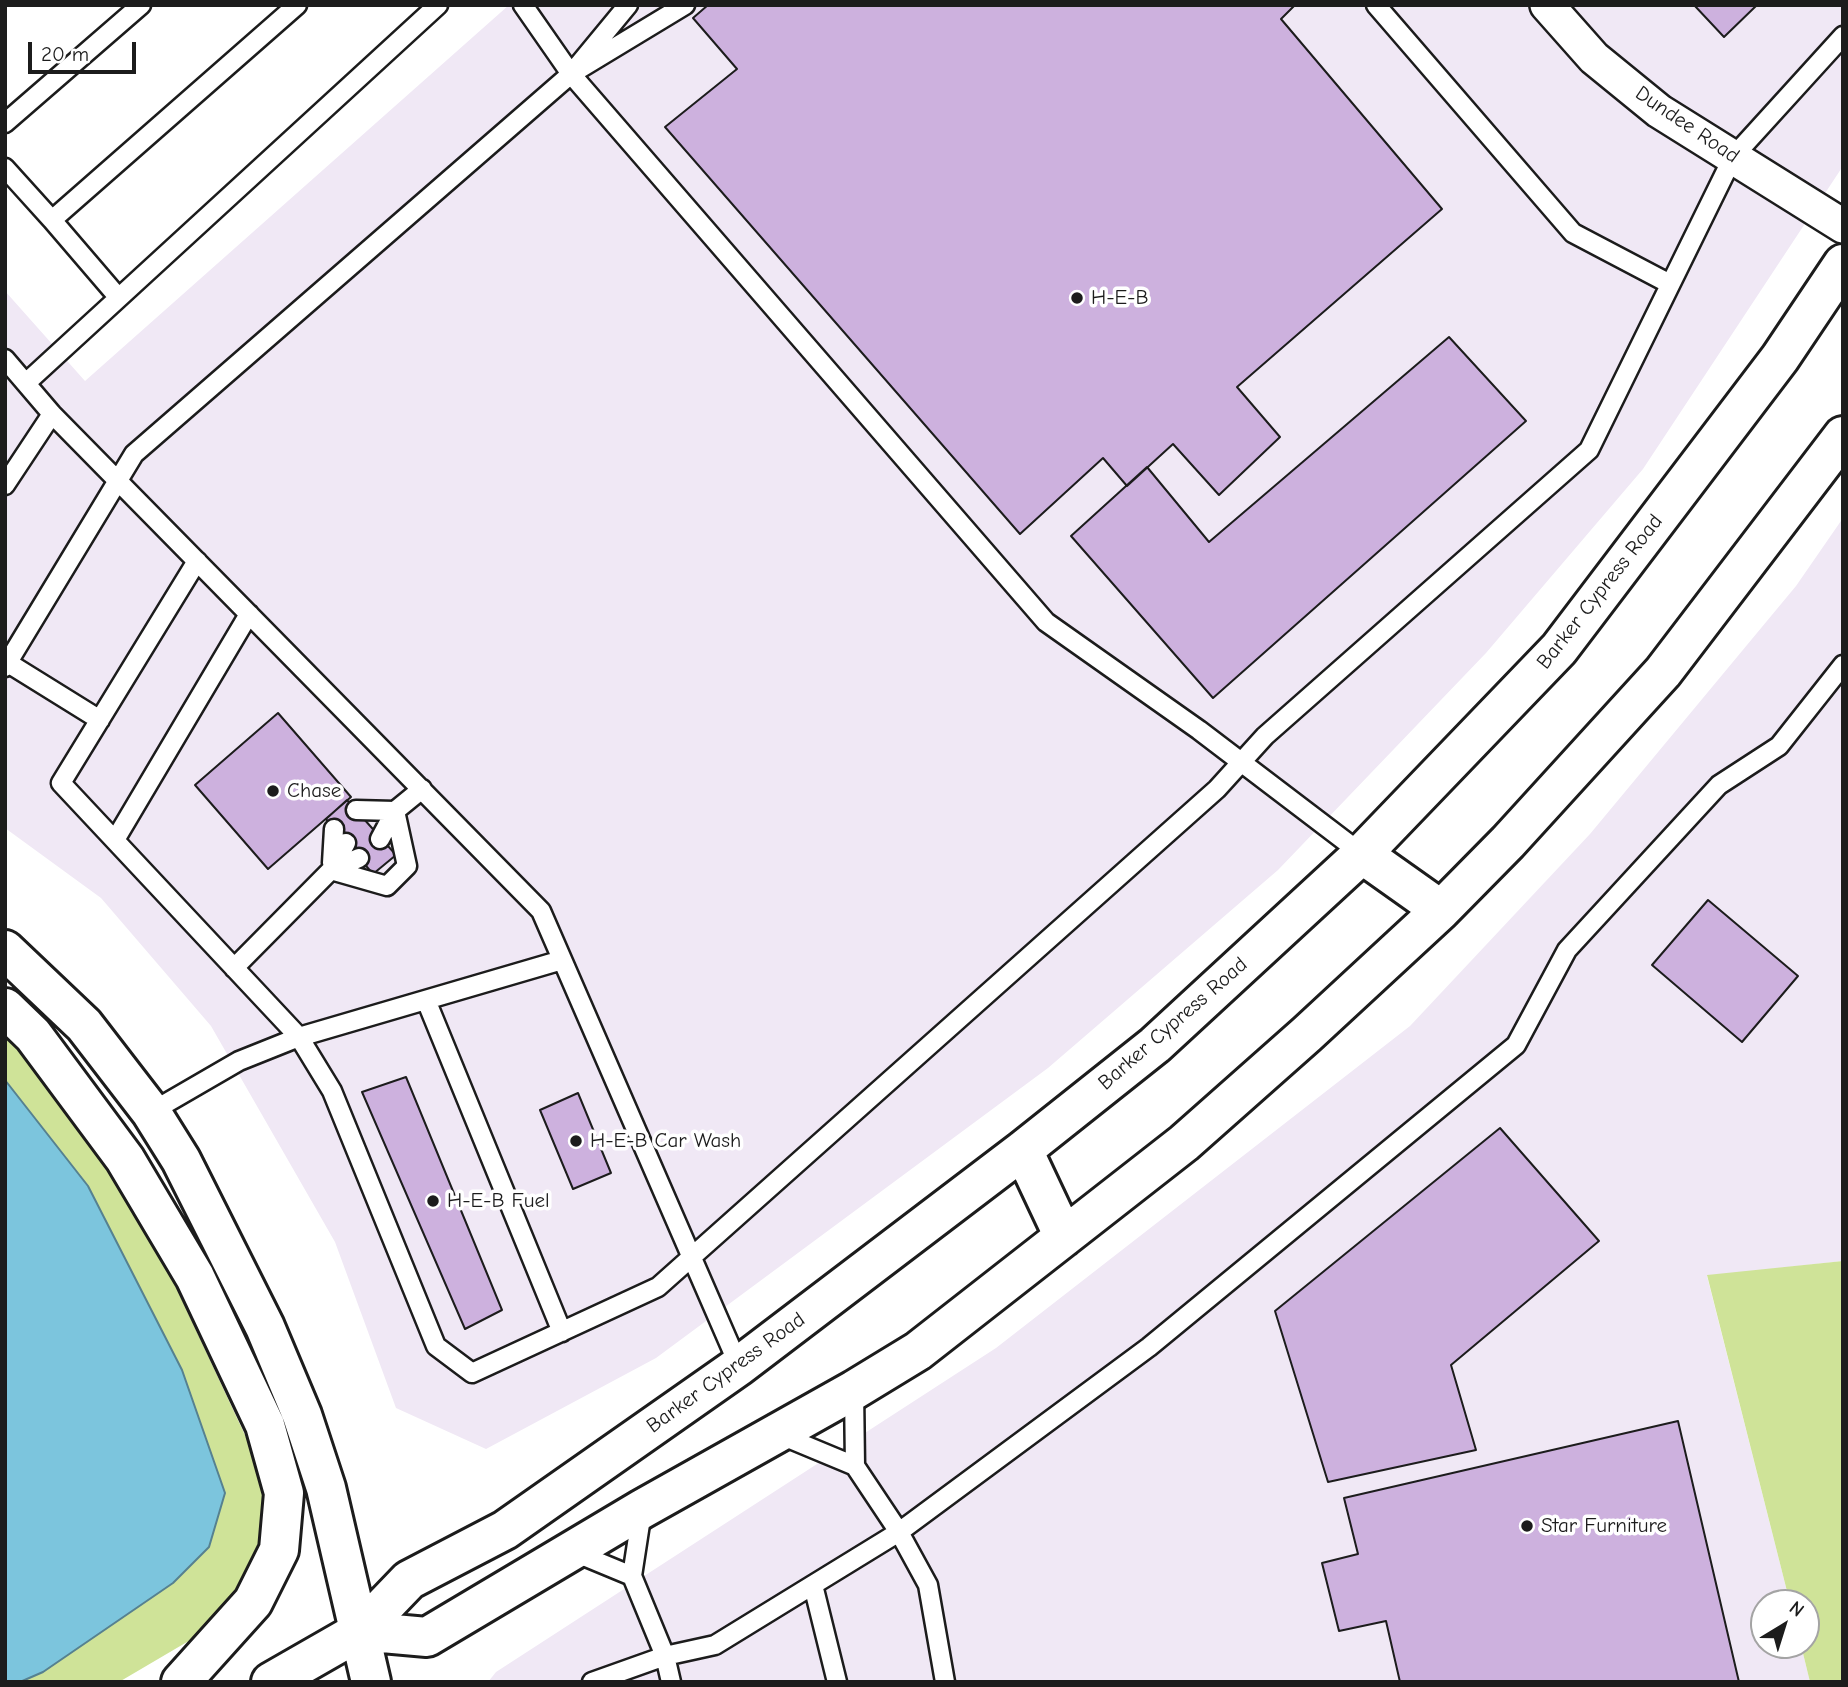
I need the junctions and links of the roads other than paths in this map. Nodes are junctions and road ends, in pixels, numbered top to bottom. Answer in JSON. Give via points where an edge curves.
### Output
{"nodes":[{"id":1,"x":141,"y":5,"type":"edge"},
{"id":2,"x":297,"y":5,"type":"edge"},
{"id":3,"x":438,"y":5,"type":"edge"},
{"id":4,"x":523,"y":5,"type":"edge"},
{"id":5,"x":628,"y":5,"type":"edge"},
{"id":6,"x":685,"y":5,"type":"edge"},
{"id":7,"x":1376,"y":5,"type":"edge"},
{"id":8,"x":1547,"y":5,"type":"edge"},
{"id":9,"x":1843,"y":36,"type":"edge"},
{"id":10,"x":571,"y":74,"type":"junction"},
{"id":11,"x":5,"y":123,"type":"edge"},
{"id":12,"x":1732,"y":157,"type":"junction"},
{"id":13,"x":5,"y":167,"type":"edge"},
{"id":14,"x":52,"y":220,"type":"junction"},
{"id":15,"x":1843,"y":226,"type":"edge"},
{"id":16,"x":1843,"y":264,"type":"edge"},
{"id":17,"x":1670,"y":284,"type":"junction"},
{"id":18,"x":118,"y":297,"type":"junction"},
{"id":19,"x":5,"y":359,"type":"edge"},
{"id":20,"x":26,"y":383,"type":"junction"},
{"id":21,"x":52,"y":414,"type":"junction"},
{"id":22,"x":1843,"y":436,"type":"edge"},
{"id":23,"x":118,"y":481,"type":"junction"},
{"id":24,"x":5,"y":485,"type":"edge"},
{"id":25,"x":197,"y":561,"type":"junction"},
{"id":26,"x":249,"y":614,"type":"junction"},
{"id":27,"x":6,"y":663,"type":"edge"},
{"id":28,"x":1843,"y":665,"type":"edge"},
{"id":29,"x":100,"y":720,"type":"junction"},
{"id":30,"x":1241,"y":762,"type":"junction"},
{"id":31,"x":422,"y":789,"type":"junction"},
{"id":32,"x":395,"y":811,"type":"junction"},
{"id":33,"x":361,"y":817,"type":"dead end"},
{"id":34,"x":340,"y":836,"type":"dead end"},
{"id":35,"x":115,"y":840,"type":"junction"},
{"id":36,"x":386,"y":845,"type":"dead end"},
{"id":37,"x":1362,"y":854,"type":"junction"},
{"id":38,"x":364,"y":864,"type":"dead end"},
{"id":39,"x":331,"y":870,"type":"junction"},
{"id":40,"x":1441,"y":910,"type":"junction"},
{"id":41,"x":5,"y":950,"type":"edge"},
{"id":42,"x":562,"y":960,"type":"junction"},
{"id":43,"x":234,"y":968,"type":"junction"},
{"id":44,"x":426,"y":1000,"type":"junction"},
{"id":45,"x":5,"y":1008,"type":"edge"},
{"id":46,"x":299,"y":1037,"type":"junction"},
{"id":47,"x":151,"y":1112,"type":"junction"},
{"id":48,"x":1023,"y":1150,"type":"junction"},
{"id":49,"x":1064,"y":1237,"type":"junction"},
{"id":50,"x":691,"y":1256,"type":"junction"},
{"id":51,"x":562,"y":1332,"type":"junction"},
{"id":52,"x":739,"y":1366,"type":"junction"},
{"id":53,"x":854,"y":1390,"type":"junction"},
{"id":54,"x":778,"y":1434,"type":"junction"},
{"id":55,"x":855,"y":1466,"type":"junction"},
{"id":56,"x":642,"y":1509,"type":"junction"},
{"id":57,"x":899,"y":1532,"type":"junction"},
{"id":58,"x":572,"y":1551,"type":"junction"},
{"id":59,"x":632,"y":1576,"type":"junction"},
{"id":60,"x":813,"y":1585,"type":"junction"},
{"id":61,"x":360,"y":1631,"type":"junction"},
{"id":62,"x":666,"y":1656,"type":"junction"},
{"id":63,"x":181,"y":1682,"type":"edge"},
{"id":64,"x":271,"y":1682,"type":"edge"},
{"id":65,"x":371,"y":1682,"type":"edge"},
{"id":66,"x":592,"y":1682,"type":"edge"},
{"id":67,"x":671,"y":1682,"type":"edge"},
{"id":68,"x":837,"y":1682,"type":"edge"},
{"id":69,"x":945,"y":1682,"type":"edge"}],
"edges":[{"from":1,"to":11,"type":"lane"},
{"from":2,"to":14,"type":"lane"},
{"from":3,"to":18,"type":"lane"},
{"from":4,"to":10,"type":"lane"},
{"from":5,"to":10,"type":"lane"},
{"from":6,"to":10,"type":"lane"},
{"from":7,"to":17,"type":"lane","via":[[1573,233]]},
{"from":8,"to":12,"type":"street","name":"Dundee Road","via":[[1594,58],[1659,111]]},
{"from":9,"to":12,"type":"lane"},
{"from":10,"to":23,"type":"lane","via":[[134,454]]},
{"from":10,"to":30,"type":"lane","via":[[1046,622]]},
{"from":12,"to":15,"type":"street","name":"Dundee Road"},
{"from":12,"to":17,"type":"lane"},
{"from":13,"to":14,"type":"lane"},
{"from":14,"to":18,"type":"lane"},
{"from":16,"to":37,"type":"main road","name":"Barker Cypress Road","via":[[1780,358],[1559,649]]},
{"from":17,"to":30,"type":"lane","via":[[1589,450]]},
{"from":18,"to":20,"type":"lane"},
{"from":19,"to":20,"type":"lane"},
{"from":20,"to":21,"type":"lane"},
{"from":21,"to":23,"type":"lane"},
{"from":21,"to":24,"type":"lane"},
{"from":22,"to":40,"type":"main road","via":[[1663,672]]},
{"from":23,"to":25,"type":"lane"},
{"from":23,"to":27,"type":"lane"},
{"from":25,"to":26,"type":"lane"},
{"from":25,"to":29,"type":"lane"},
{"from":26,"to":31,"type":"lane"},
{"from":26,"to":35,"type":"lane"},
{"from":27,"to":29,"type":"lane"},
{"from":28,"to":57,"type":"lane","via":[[1779,746],[1719,785],[1567,950],[1516,1045],[1149,1347]]},
{"from":29,"to":35,"type":"lane","via":[[61,783]]},
{"from":30,"to":37,"type":"lane"},
{"from":30,"to":50,"type":"lane","via":[[1217,789]]},
{"from":31,"to":32,"type":"lane"},
{"from":31,"to":42,"type":"lane","via":[[541,911]]},
{"from":32,"to":33,"type":"lane"},
{"from":32,"to":36,"type":"lane"},
{"from":32,"to":39,"type":"lane","via":[[407,866],[387,886]]},
{"from":34,"to":39,"type":"lane"},
{"from":35,"to":43,"type":"lane"},
{"from":37,"to":40,"type":"main road"},
{"from":37,"to":48,"type":"main road","name":"Barker Cypress Road","via":[[1155,1045]]},
{"from":38,"to":39,"type":"lane"},
{"from":39,"to":43,"type":"lane"},
{"from":40,"to":49,"type":"main road","via":[[1184,1143]]},
{"from":41,"to":47,"type":"main road","via":[[84,1025]]},
{"from":42,"to":44,"type":"lane"},
{"from":42,"to":50,"type":"lane"},
{"from":43,"to":46,"type":"lane"},
{"from":44,"to":46,"type":"lane"},
{"from":44,"to":51,"type":"lane"},
{"from":45,"to":63,"type":"main road","via":[[33,1035],[125,1159],[195,1277],[265,1426],[284,1493],[279,1550],[253,1602]]},
{"from":46,"to":47,"type":"lane","via":[[239,1062]]},
{"from":46,"to":51,"type":"lane","via":[[332,1091],[436,1346],[472,1373]]},
{"from":47,"to":61,"type":"main road","via":[[181,1160],[265,1327],[302,1415],[326,1488]]},
{"from":48,"to":49,"type":"main road"},
{"from":48,"to":52,"type":"main road","name":"Barker Cypress Road"},
{"from":49,"to":53,"type":"main road","via":[[918,1350]]},
{"from":50,"to":51,"type":"lane","via":[[658,1287]]},
{"from":50,"to":52,"type":"lane"},
{"from":52,"to":61,"type":"main road","name":"Barker Cypress Road","via":[[505,1530],[409,1580]]},
{"from":53,"to":54,"type":"main road"},
{"from":53,"to":55,"type":"lane"},
{"from":54,"to":55,"type":"lane"},
{"from":54,"to":56,"type":"main road"},
{"from":55,"to":57,"type":"lane"},
{"from":56,"to":58,"type":"main road"},
{"from":56,"to":59,"type":"lane"},
{"from":57,"to":60,"type":"lane"},
{"from":57,"to":69,"type":"lane","via":[[928,1585]]},
{"from":58,"to":59,"type":"lane"},
{"from":58,"to":61,"type":"main road","via":[[427,1637]]},
{"from":59,"to":62,"type":"lane"},
{"from":60,"to":62,"type":"lane","via":[[715,1645]]},
{"from":60,"to":68,"type":"lane"},
{"from":61,"to":64,"type":"main road","name":"Barker Cypress Road"},
{"from":61,"to":65,"type":"main road"},
{"from":62,"to":66,"type":"lane"},
{"from":62,"to":67,"type":"lane"}]}
